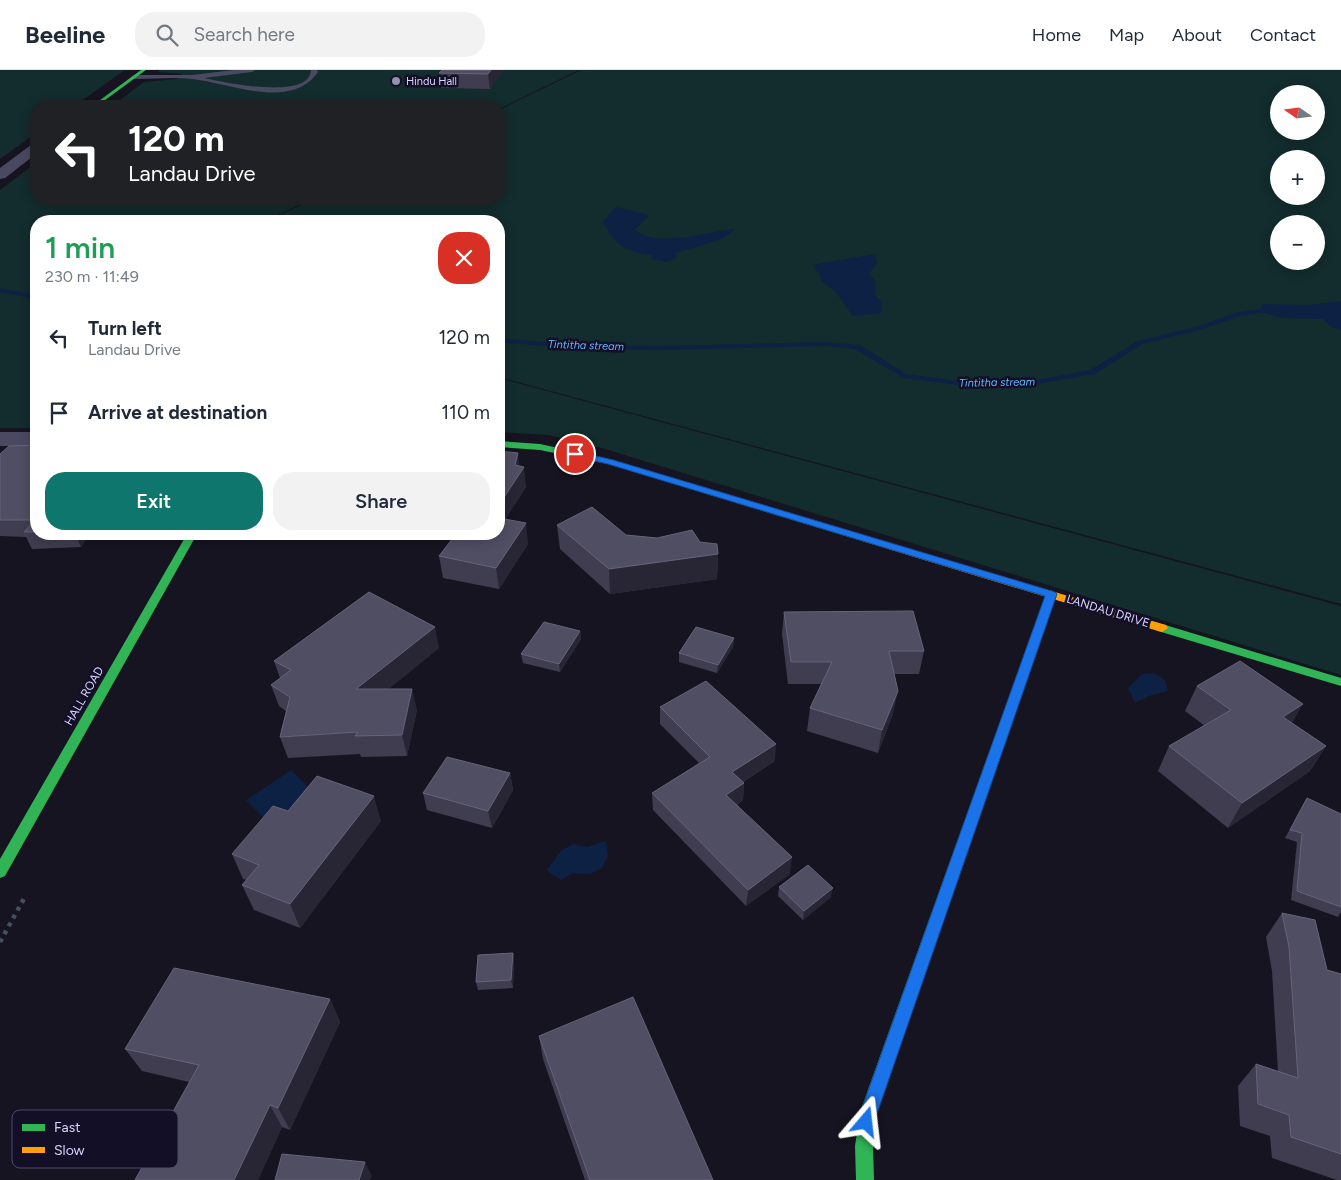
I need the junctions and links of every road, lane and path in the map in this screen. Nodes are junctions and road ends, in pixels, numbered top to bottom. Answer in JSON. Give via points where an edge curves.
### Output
{"nodes":[{"id":1,"x":252,"y":70,"type":"edge"},
{"id":2,"x":314,"y":70,"type":"edge"},
{"id":3,"x":139,"y":73,"type":"edge"},
{"id":4,"x":192,"y":78,"type":"junction"},
{"id":5,"x":102,"y":100,"type":"edge"},
{"id":6,"x":30,"y":152,"type":"edge"},
{"id":7,"x":0,"y":175,"type":"edge"},
{"id":8,"x":0,"y":439,"type":"edge"},
{"id":9,"x":30,"y":439,"type":"edge"},
{"id":10,"x":505,"y":444,"type":"edge"},
{"id":11,"x":189,"y":540,"type":"edge"},
{"id":12,"x":1051,"y":594,"type":"junction"},
{"id":13,"x":1341,"y":682,"type":"edge"},
{"id":14,"x":0,"y":872,"type":"edge"},
{"id":15,"x":865,"y":1180,"type":"edge"}],
"edges":[{"from":1,"to":4,"type":"lane"},
{"from":2,"to":4,"type":"lane","via":[[312,78],[301,85],[276,93]]},
{"from":3,"to":4,"type":"lane"},
{"from":3,"to":5,"type":"street"},
{"from":6,"to":7,"type":"street"},
{"from":8,"to":9,"type":"street"},
{"from":10,"to":12,"type":"street","name":"LANDAU DRIVE","via":[[540,447],[610,462]]},
{"from":11,"to":14,"type":"street","name":"HALL ROAD"},
{"from":12,"to":13,"type":"street","name":"LANDAU DRIVE"},
{"from":12,"to":15,"type":"street","via":[[868,1112],[863,1148]]}]}
